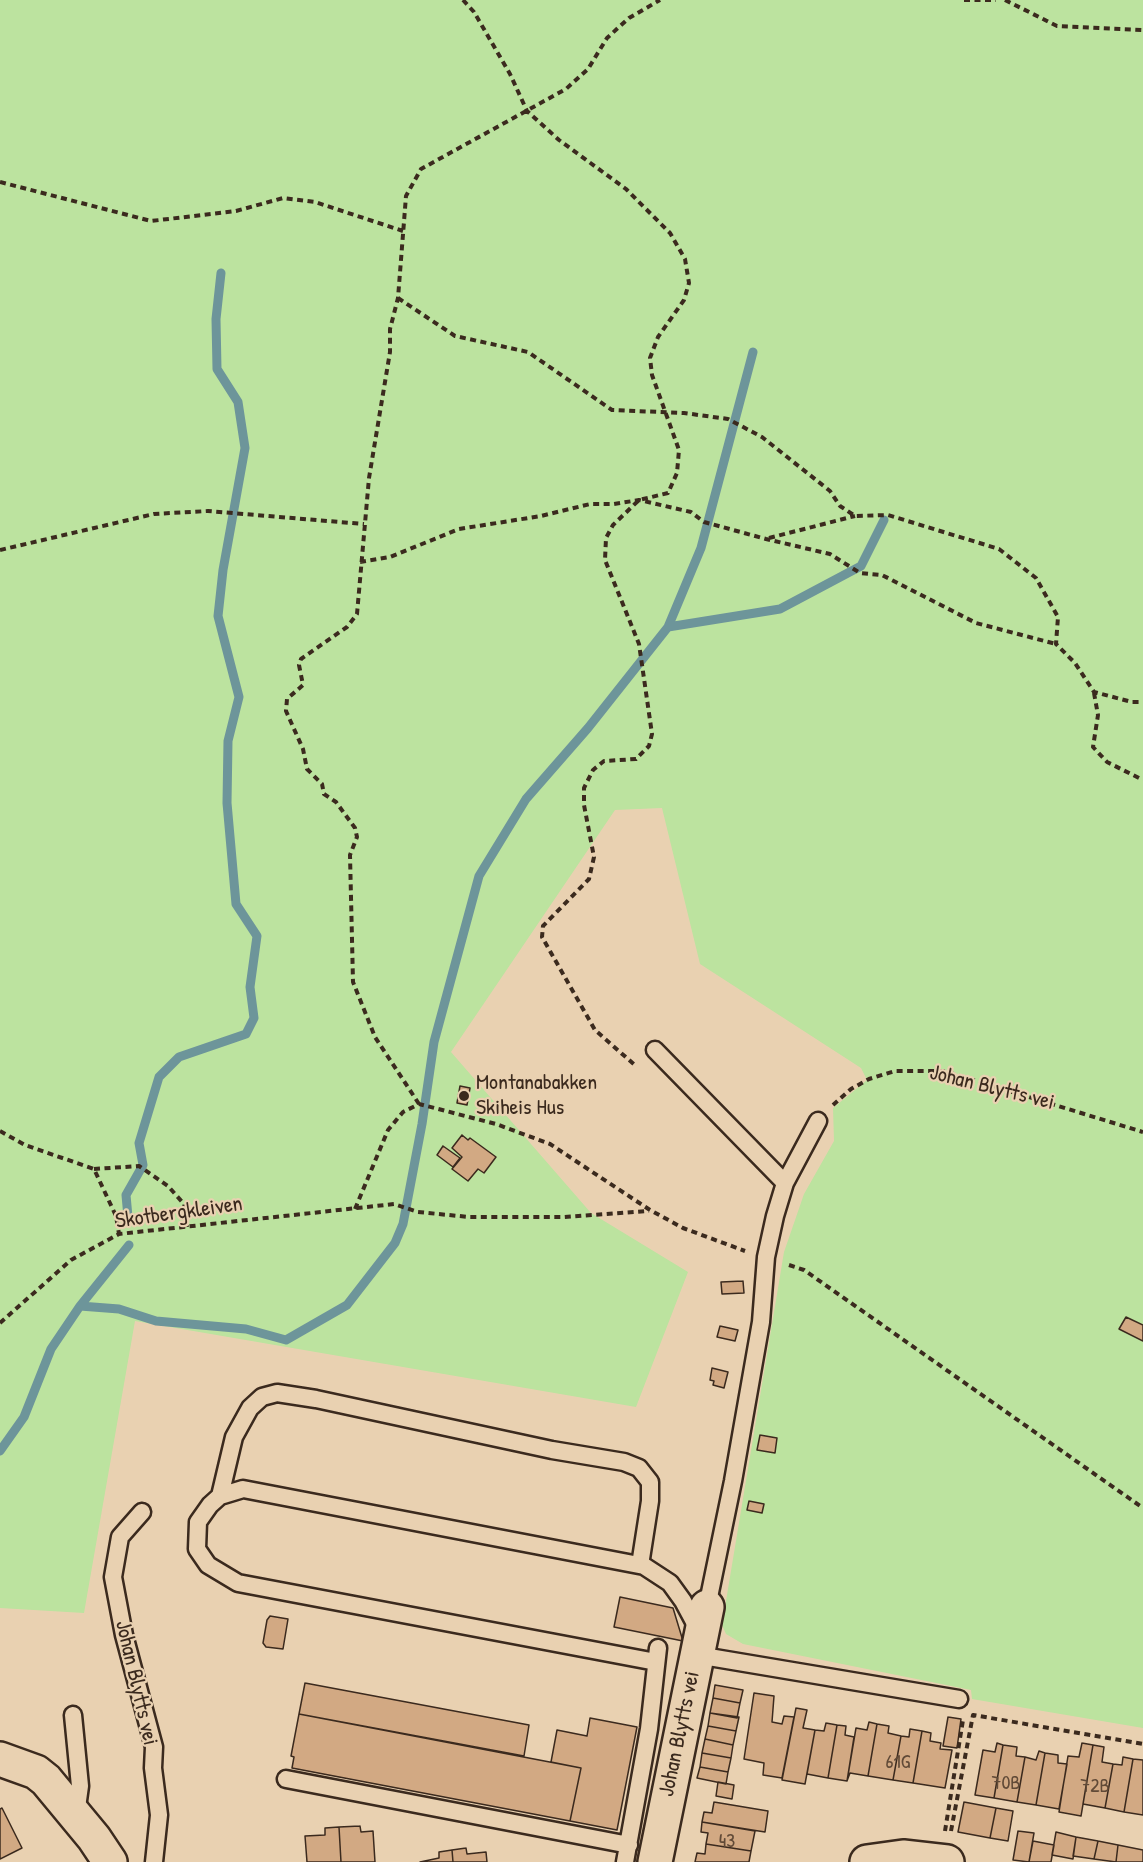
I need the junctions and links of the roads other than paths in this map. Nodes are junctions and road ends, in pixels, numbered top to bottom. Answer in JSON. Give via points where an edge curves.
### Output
{"nodes":[{"id":1,"x":655,"y":1050,"type":"road end"},
{"id":2,"x":818,"y":1121,"type":"road end"},
{"id":3,"x":785,"y":1183,"type":"junction"},
{"id":4,"x":220,"y":1496,"type":"junction"},
{"id":5,"x":142,"y":1512,"type":"dead end"},
{"id":6,"x":640,"y":1565,"type":"junction"},
{"id":7,"x":702,"y":1632,"type":"junction"},
{"id":8,"x":959,"y":1699,"type":"road end"},
{"id":9,"x":73,"y":1715,"type":"dead end"},
{"id":10,"x":0,"y":1759,"type":"edge"},
{"id":11,"x":286,"y":1779,"type":"dead end"},
{"id":12,"x":76,"y":1816,"type":"junction"},
{"id":13,"x":642,"y":1853,"type":"edge"},
{"id":14,"x":944,"y":1854,"type":"edge"},
{"id":15,"x":110,"y":1862,"type":"edge"},
{"id":16,"x":154,"y":1862,"type":"edge"},
{"id":17,"x":626,"y":1862,"type":"edge"},
{"id":18,"x":867,"y":1862,"type":"edge"}],
"edges":[{"from":1,"to":3,"type":"lane"},
{"from":2,"to":3,"type":"lane"},
{"from":3,"to":7,"type":"lane","via":[[766,1257],[760,1322],[733,1481]]},
{"from":4,"to":6,"type":"lane","via":[[243,1489],[276,1494]]},
{"from":4,"to":6,"type":"lane","via":[[234,1437],[250,1408],[262,1397],[277,1393],[316,1399],[639,1468],[650,1482]]},
{"from":4,"to":13,"type":"lane","via":[[198,1522],[197,1549],[208,1565],[238,1583],[657,1655]]},
{"from":5,"to":16,"type":"lane","name":"Johan Blytts vei","via":[[120,1537],[113,1577],[154,1747],[159,1815]]},
{"from":6,"to":7,"type":"lane","via":[[670,1584]]},
{"from":7,"to":8,"type":"lane"},
{"from":7,"to":13,"type":"street","name":"Johan Blytts vei"},
{"from":9,"to":12,"type":"lane","via":[[80,1786]]},
{"from":10,"to":12,"type":"street","via":[[36,1772]]},
{"from":11,"to":13,"type":"lane"},
{"from":12,"to":15,"type":"street"},
{"from":13,"to":17,"type":"lane"},
{"from":14,"to":18,"type":"street"}]}
